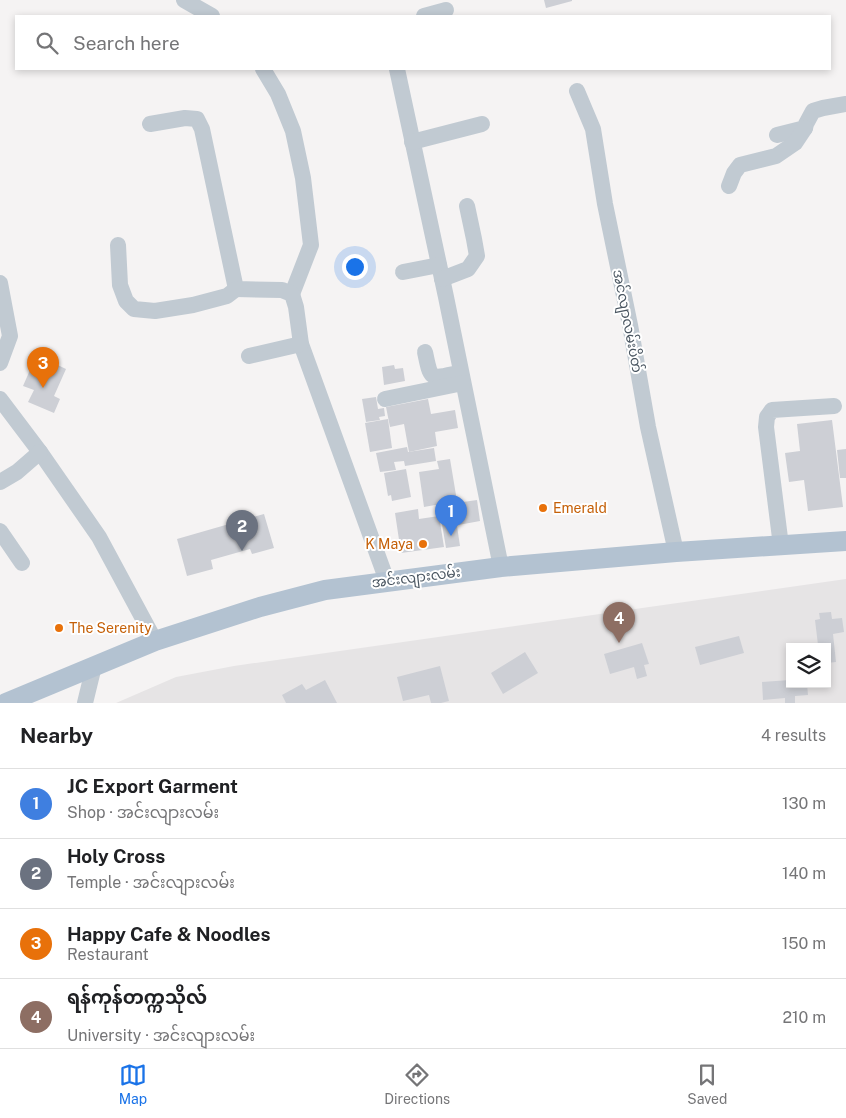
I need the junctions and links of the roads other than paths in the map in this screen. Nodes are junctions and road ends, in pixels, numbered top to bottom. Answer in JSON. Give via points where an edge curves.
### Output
{"nodes":[{"id":1,"x":184,"y":0,"type":"edge"},
{"id":2,"x":446,"y":10,"type":"dead end"},
{"id":3,"x":210,"y":15,"type":"edge"},
{"id":4,"x":428,"y":15,"type":"edge"},
{"id":5,"x":264,"y":70,"type":"edge"},
{"id":6,"x":396,"y":70,"type":"edge"},
{"id":7,"x":576,"y":91,"type":"dead end"},
{"id":8,"x":846,"y":104,"type":"edge"},
{"id":9,"x":150,"y":124,"type":"dead end"},
{"id":10,"x":482,"y":124,"type":"dead end"},
{"id":11,"x":805,"y":128,"type":"junction"},
{"id":12,"x":777,"y":135,"type":"dead end"},
{"id":13,"x":412,"y":142,"type":"junction"},
{"id":14,"x":729,"y":186,"type":"dead end"},
{"id":15,"x":466,"y":206,"type":"dead end"},
{"id":16,"x":118,"y":245,"type":"dead end"},
{"id":17,"x":403,"y":272,"type":"dead end"},
{"id":18,"x":440,"y":272,"type":"junction"},
{"id":19,"x":0,"y":283,"type":"edge"},
{"id":20,"x":236,"y":288,"type":"junction"},
{"id":21,"x":292,"y":294,"type":"junction"},
{"id":22,"x":301,"y":344,"type":"junction"},
{"id":23,"x":425,"y":352,"type":"dead end"},
{"id":24,"x":249,"y":356,"type":"dead end"},
{"id":25,"x":0,"y":362,"type":"edge"},
{"id":26,"x":462,"y":378,"type":"junction"},
{"id":27,"x":0,"y":399,"type":"edge"},
{"id":28,"x":385,"y":399,"type":"dead end"},
{"id":29,"x":834,"y":406,"type":"dead end"},
{"id":30,"x":40,"y":452,"type":"junction"},
{"id":31,"x":0,"y":482,"type":"edge"},
{"id":32,"x":0,"y":531,"type":"edge"},
{"id":33,"x":846,"y":541,"type":"edge"},
{"id":34,"x":781,"y":546,"type":"junction"},
{"id":35,"x":676,"y":552,"type":"junction"},
{"id":36,"x":22,"y":563,"type":"dead end"},
{"id":37,"x":501,"y":567,"type":"junction"},
{"id":38,"x":387,"y":581,"type":"junction"},
{"id":39,"x":155,"y":641,"type":"junction"},
{"id":40,"x":94,"y":666,"type":"junction"},
{"id":41,"x":6,"y":703,"type":"edge"},
{"id":42,"x":85,"y":703,"type":"edge"}],
"edges":[{"from":1,"to":3,"type":"street"},
{"from":2,"to":4,"type":"street"},
{"from":5,"to":21,"type":"street","via":[[278,94],[293,131],[304,188],[311,245]]},
{"from":6,"to":13,"type":"street"},
{"from":7,"to":35,"type":"street","name":"အင်လျာလမ်းပိတ်","via":[[593,129],[648,427]]},
{"from":8,"to":11,"type":"street","via":[[813,111]]},
{"from":9,"to":20,"type":"street","via":[[197,119],[202,128]]},
{"from":10,"to":13,"type":"street"},
{"from":11,"to":12,"type":"street"},
{"from":11,"to":14,"type":"street","via":[[795,143],[776,156],[740,165]]},
{"from":13,"to":18,"type":"street"},
{"from":15,"to":18,"type":"street","via":[[477,256],[468,269]]},
{"from":16,"to":20,"type":"street","via":[[120,284],[126,301],[134,309],[155,311],[193,306],[227,296]]},
{"from":17,"to":18,"type":"street"},
{"from":18,"to":26,"type":"street"},
{"from":19,"to":25,"type":"street","via":[[10,336]]},
{"from":20,"to":21,"type":"street","via":[[282,290]]},
{"from":21,"to":22,"type":"street"},
{"from":22,"to":24,"type":"street"},
{"from":22,"to":38,"type":"street"},
{"from":23,"to":26,"type":"street","via":[[433,376]]},
{"from":26,"to":28,"type":"street"},
{"from":26,"to":37,"type":"street"},
{"from":27,"to":30,"type":"street"},
{"from":29,"to":34,"type":"street","via":[[772,410],[767,417]]},
{"from":30,"to":31,"type":"street"},
{"from":30,"to":39,"type":"street","via":[[99,537]]},
{"from":32,"to":36,"type":"street"},
{"from":33,"to":34,"type":"main road","name":"အင်းလျားလမ်း"},
{"from":34,"to":35,"type":"main road","name":"အင်းလျားလမ်း"},
{"from":35,"to":37,"type":"main road","name":"အင်းလျားလမ်း"},
{"from":37,"to":38,"type":"main road","name":"အင်းလျားလမ်း"},
{"from":38,"to":39,"type":"main road","name":"အင်းလျားလမ်း","via":[[325,590]]},
{"from":39,"to":40,"type":"main road","name":"အင်းလျားလမ်း"},
{"from":40,"to":41,"type":"main road","name":"အင်းလျားလမ်း"},
{"from":40,"to":42,"type":"street"}]}
